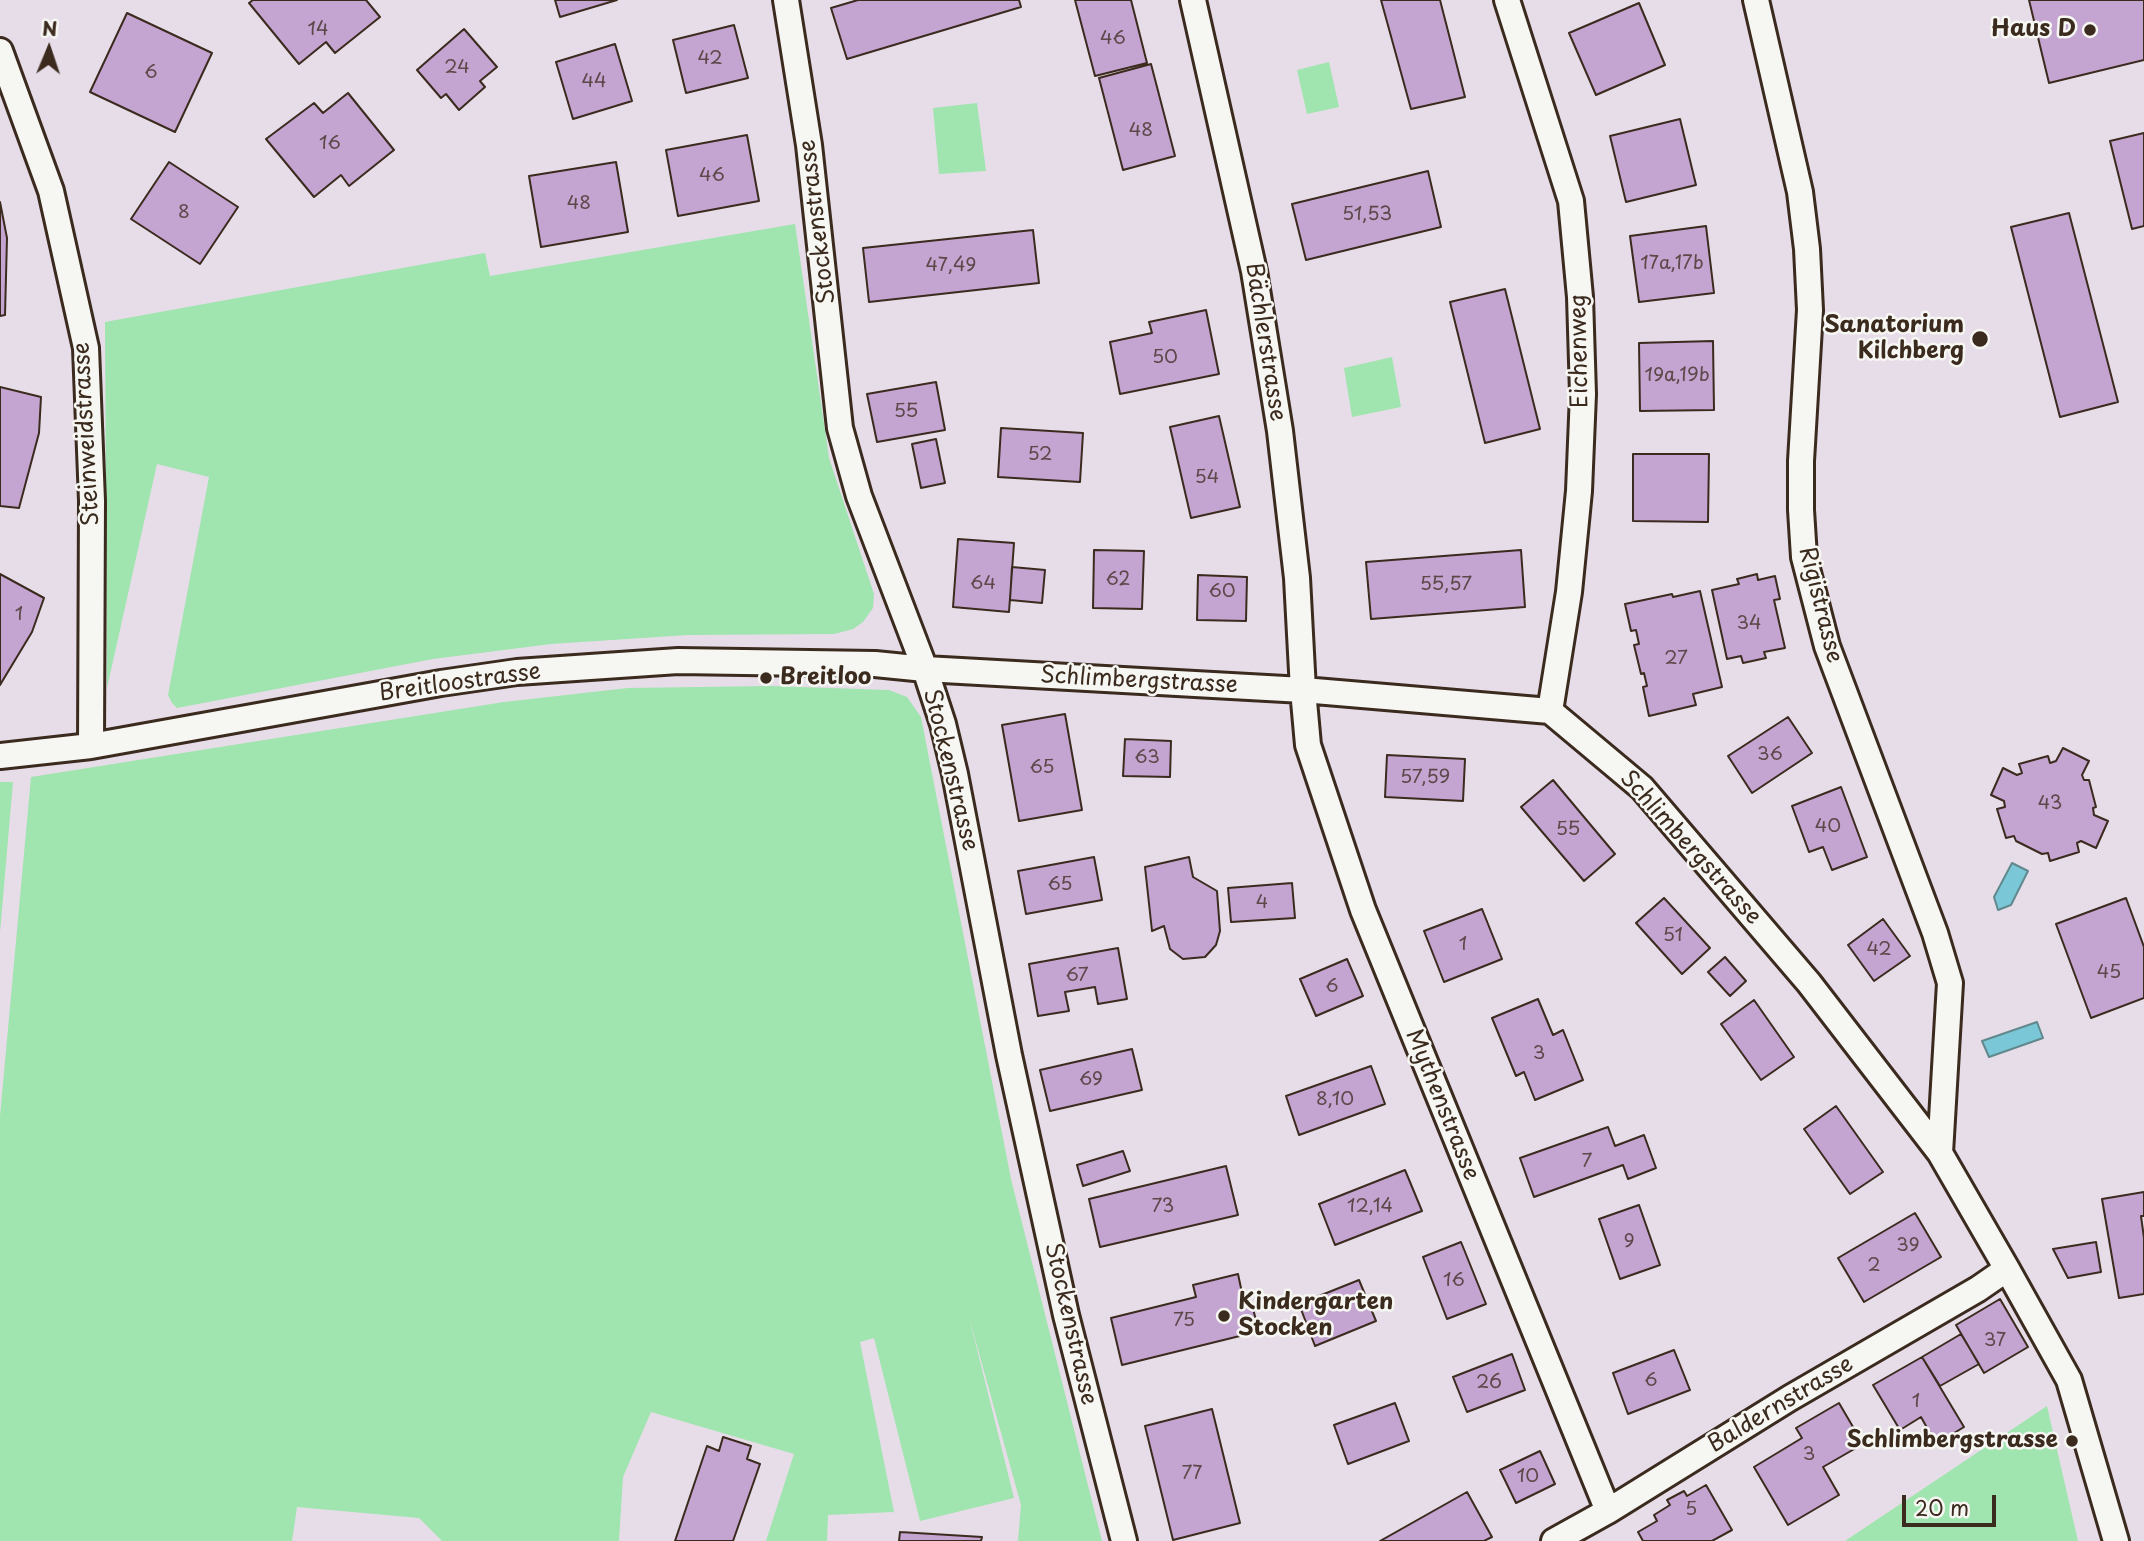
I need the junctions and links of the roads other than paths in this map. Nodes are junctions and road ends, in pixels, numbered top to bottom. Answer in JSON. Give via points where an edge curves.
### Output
{"nodes":[{"id":1,"x":786,"y":0,"type":"edge"},
{"id":2,"x":1193,"y":0,"type":"edge"},
{"id":3,"x":1507,"y":0,"type":"edge"},
{"id":4,"x":1756,"y":0,"type":"edge"},
{"id":5,"x":0,"y":51,"type":"edge"},
{"id":6,"x":925,"y":669,"type":"junction"},
{"id":7,"x":1303,"y":690,"type":"junction"},
{"id":8,"x":1550,"y":711,"type":"junction"},
{"id":9,"x":91,"y":746,"type":"junction"},
{"id":10,"x":0,"y":756,"type":"edge"},
{"id":11,"x":1940,"y":1153,"type":"junction"},
{"id":12,"x":2007,"y":1269,"type":"junction"},
{"id":13,"x":1608,"y":1511,"type":"junction"},
{"id":14,"x":1124,"y":1541,"type":"edge"},
{"id":15,"x":1554,"y":1541,"type":"edge"},
{"id":16,"x":2116,"y":1541,"type":"edge"}],
"edges":[{"from":1,"to":6,"type":"street","name":"Stockenstrasse","via":[[809,145],[840,428],[859,496]]},
{"from":2,"to":7,"type":"street","name":"Bächlerstrasse","via":[[1254,271],[1280,431],[1297,578]]},
{"from":3,"to":8,"type":"street","name":"Eichenweg","via":[[1571,201],[1580,297],[1579,491]]},
{"from":4,"to":11,"type":"street","name":"Rigistrasse","via":[[1800,192],[1807,249],[1810,310],[1801,461],[1804,557],[1827,646],[1950,983]]},
{"from":5,"to":9,"type":"street","name":"Steinweidstrasse","via":[[51,191],[86,348],[92,500]]},
{"from":6,"to":7,"type":"street","name":"Schlimbergstrasse"},
{"from":6,"to":9,"type":"street","name":"Breitloostrasse","via":[[678,661],[517,672]]},
{"from":6,"to":14,"type":"street","name":"Stockenstrasse","via":[[955,774],[1009,1055],[1066,1315]]},
{"from":7,"to":8,"type":"street","name":"Schlimbergstrasse"},
{"from":7,"to":13,"type":"street","name":"Mythenstrasse","via":[[1308,745],[1363,910]]},
{"from":8,"to":11,"type":"street","name":"Schlimbergstrasse","via":[[1642,788],[1810,983]]},
{"from":9,"to":10,"type":"street","name":"Breitloostrasse"},
{"from":11,"to":12,"type":"street","name":"Schlimbergstrasse"},
{"from":12,"to":13,"type":"street","name":"Baldernstrasse"},
{"from":12,"to":16,"type":"street","name":"Schlimbergstrasse","via":[[2069,1380]]},
{"from":13,"to":15,"type":"street","name":"Baldernstrasse"}]}
